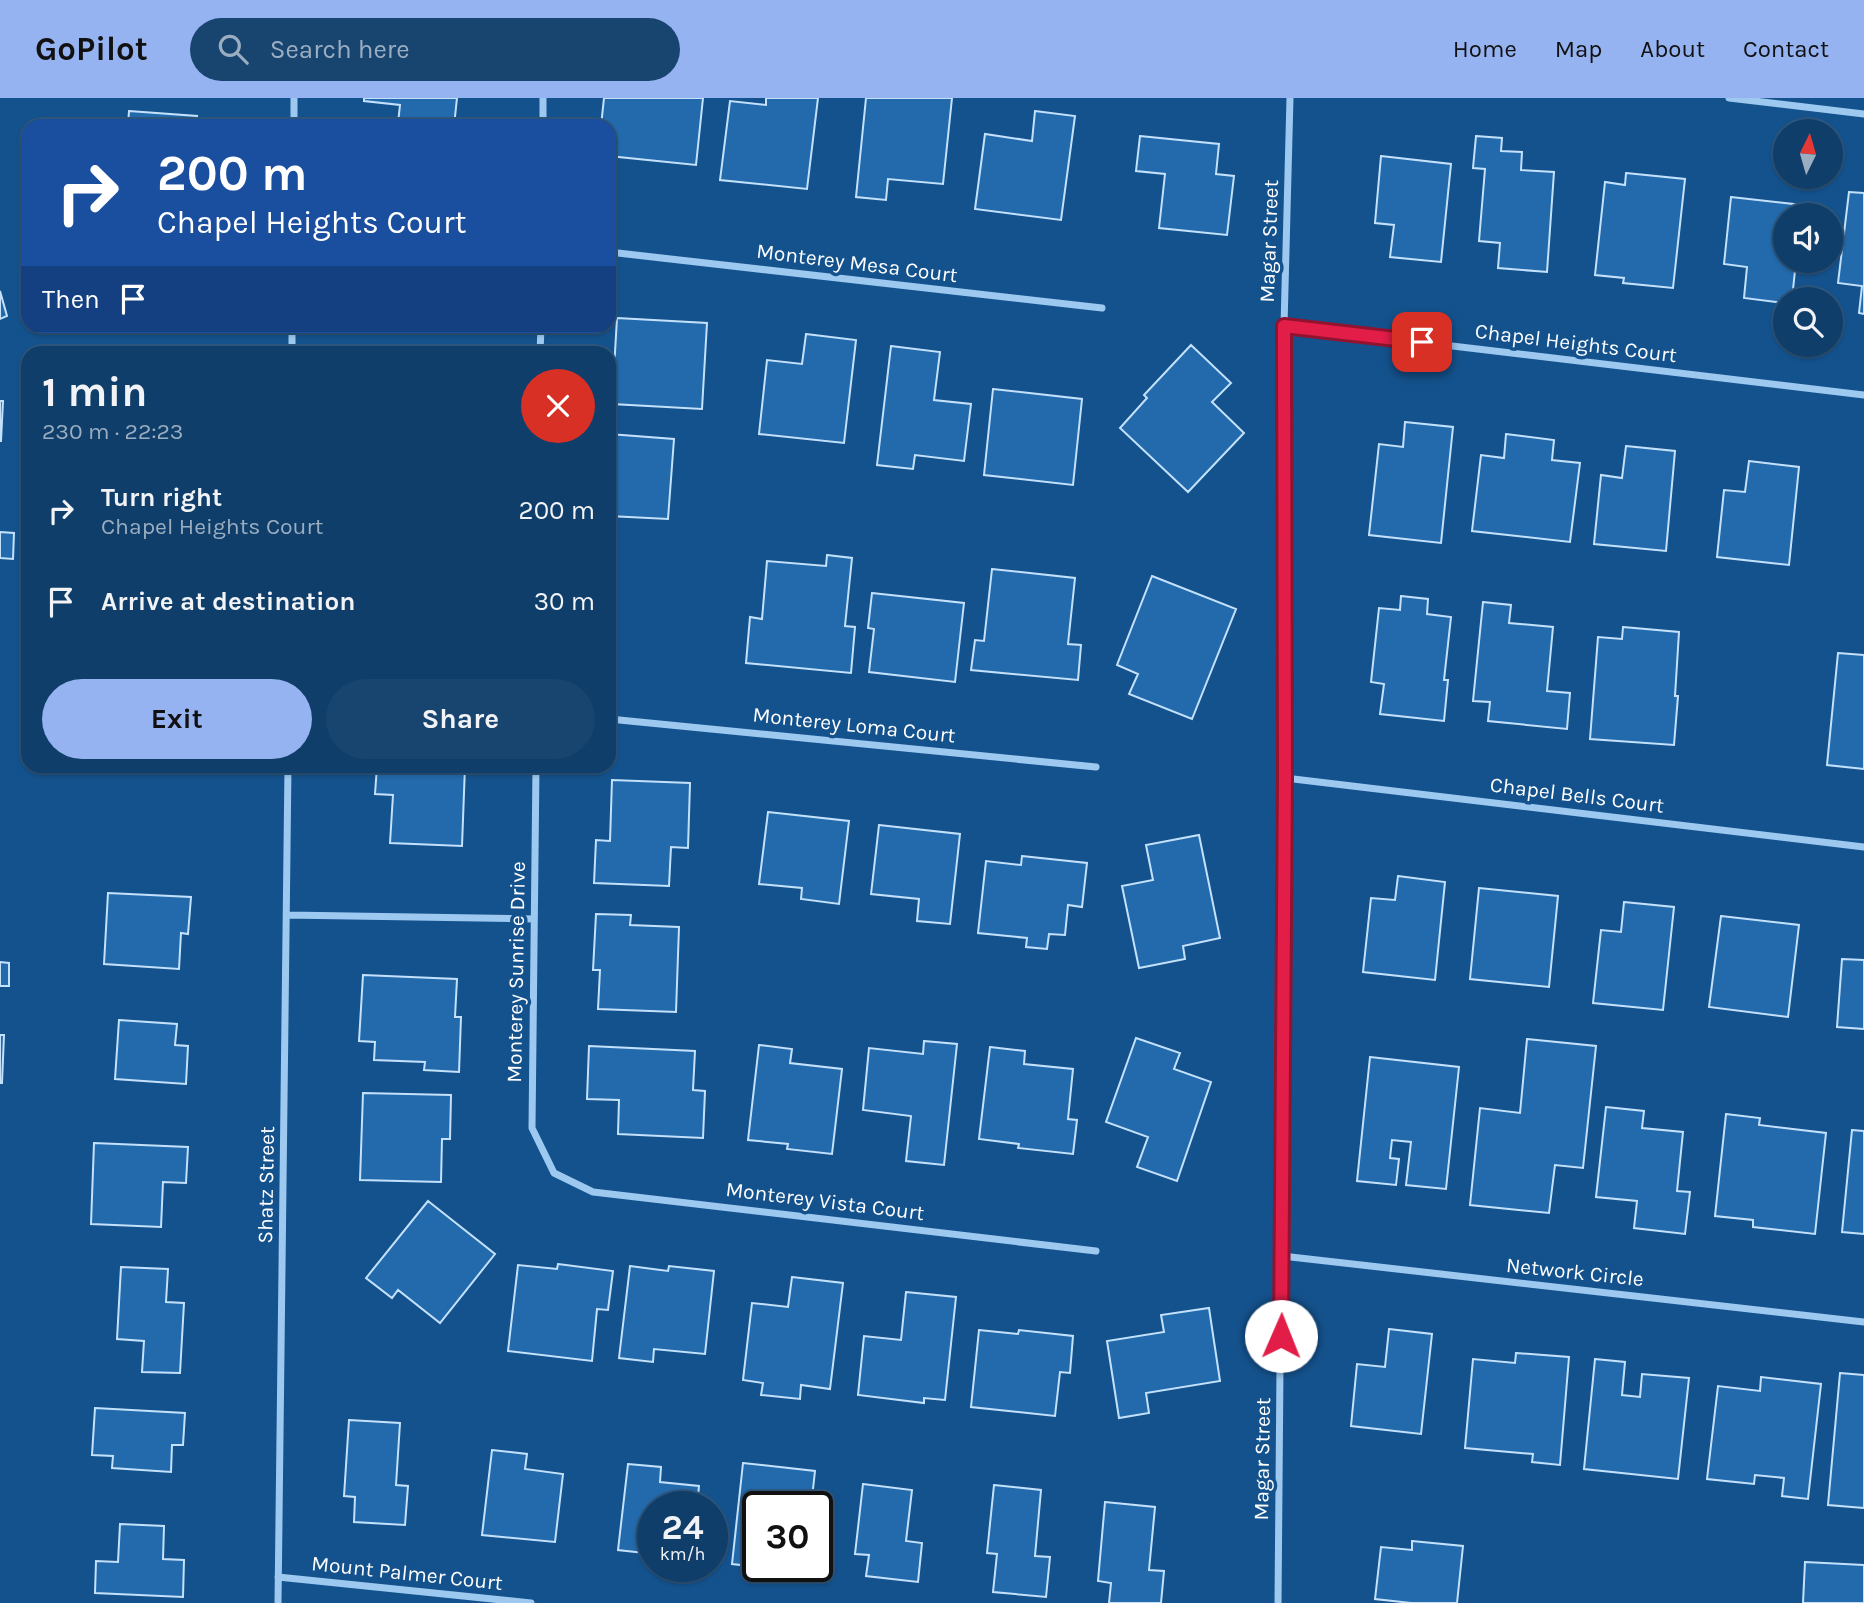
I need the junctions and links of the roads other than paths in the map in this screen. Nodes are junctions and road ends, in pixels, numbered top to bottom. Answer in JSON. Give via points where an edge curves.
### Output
{"nodes":[{"id":1,"x":294,"y":98,"type":"edge"},
{"id":2,"x":543,"y":98,"type":"edge"},
{"id":3,"x":1290,"y":98,"type":"edge"},
{"id":4,"x":1729,"y":98,"type":"edge"},
{"id":5,"x":1864,"y":114,"type":"edge"},
{"id":6,"x":294,"y":119,"type":"edge"},
{"id":7,"x":543,"y":119,"type":"edge"},
{"id":8,"x":616,"y":253,"type":"edge"},
{"id":9,"x":1102,"y":308,"type":"dead end"},
{"id":10,"x":1284,"y":326,"type":"junction"},
{"id":11,"x":1864,"y":395,"type":"edge"},
{"id":12,"x":616,"y":720,"type":"edge"},
{"id":13,"x":1096,"y":767,"type":"dead end"},
{"id":14,"x":288,"y":773,"type":"edge"},
{"id":15,"x":536,"y":773,"type":"edge"},
{"id":16,"x":1285,"y":778,"type":"junction"},
{"id":17,"x":1864,"y":847,"type":"edge"},
{"id":18,"x":287,"y":915,"type":"junction"},
{"id":19,"x":534,"y":919,"type":"junction"},
{"id":20,"x":554,"y":1173,"type":"joint"},
{"id":21,"x":1096,"y":1251,"type":"dead end"},
{"id":22,"x":1282,"y":1256,"type":"junction"},
{"id":23,"x":1864,"y":1322,"type":"edge"},
{"id":24,"x":278,"y":1577,"type":"junction"},
{"id":25,"x":278,"y":1603,"type":"edge"},
{"id":26,"x":531,"y":1603,"type":"edge"},
{"id":27,"x":1278,"y":1603,"type":"edge"}],
"edges":[{"from":1,"to":6,"type":"street"},
{"from":2,"to":7,"type":"street"},
{"from":3,"to":10,"type":"street","name":"Magar Street"},
{"from":4,"to":5,"type":"street"},
{"from":8,"to":9,"type":"street","name":"Monterey Mesa Court"},
{"from":10,"to":11,"type":"street","name":"Chapel Heights Court"},
{"from":10,"to":16,"type":"street","name":"Magar Street"},
{"from":12,"to":13,"type":"street","name":"Monterey Loma Court"},
{"from":14,"to":18,"type":"street","name":"Shatz Street"},
{"from":15,"to":19,"type":"street","name":"Monterey Sunrise Drive"},
{"from":16,"to":17,"type":"street","name":"Chapel Bells Court"},
{"from":16,"to":22,"type":"street","name":"Magar Street"},
{"from":18,"to":19,"type":"street"},
{"from":18,"to":24,"type":"street","name":"Shatz Street"},
{"from":19,"to":20,"type":"street","name":"Monterey Sunrise Drive","via":[[532,1128]]},
{"from":20,"to":21,"type":"street","name":"Monterey Vista Court","via":[[593,1192]]},
{"from":22,"to":23,"type":"street","name":"Network Circle"},
{"from":22,"to":27,"type":"street","name":"Magar Street"},
{"from":24,"to":25,"type":"street","name":"Shatz Street"},
{"from":24,"to":26,"type":"street","name":"Mount Palmer Court"}]}
